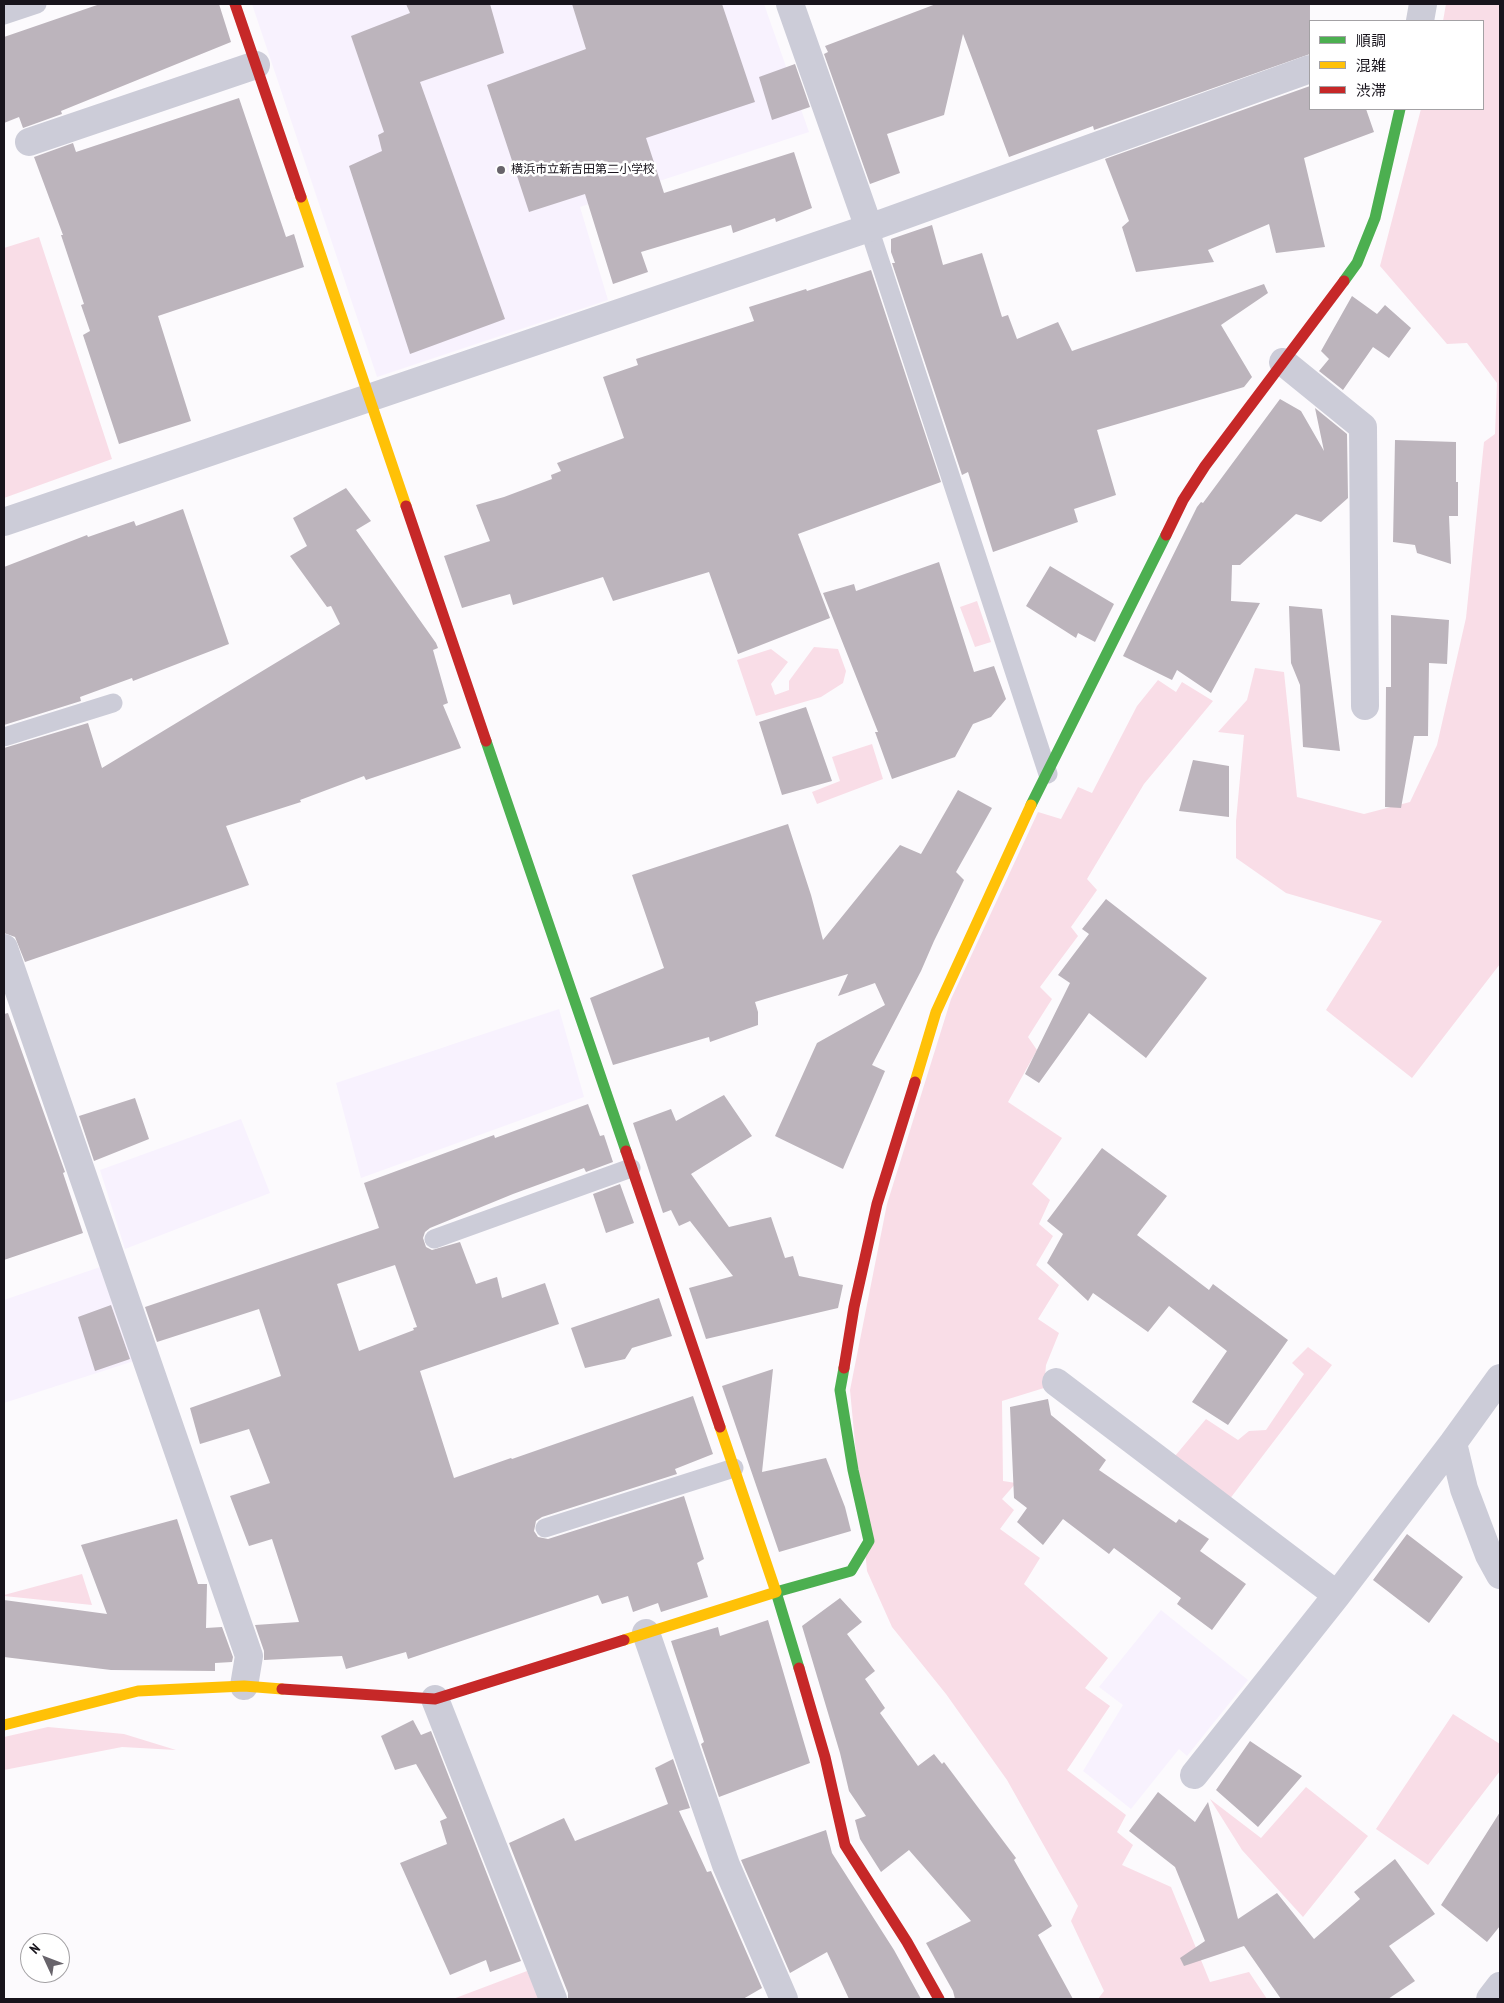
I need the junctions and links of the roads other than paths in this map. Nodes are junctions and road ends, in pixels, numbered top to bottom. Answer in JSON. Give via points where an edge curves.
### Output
{"nodes":[{"id":1,"x":37,"y":4,"type":"edge"},
{"id":2,"x":235,"y":4,"type":"edge"},
{"id":3,"x":790,"y":4,"type":"edge"},
{"id":4,"x":1423,"y":4,"type":"edge"},
{"id":5,"x":4,"y":14,"type":"edge"},
{"id":6,"x":1420,"y":20,"type":"edge"},
{"id":7,"x":256,"y":65,"type":"junction"},
{"id":8,"x":1309,"y":69,"type":"edge"},
{"id":9,"x":1400,"y":110,"type":"edge"},
{"id":10,"x":30,"y":142,"type":"dead end"},
{"id":11,"x":869,"y":228,"type":"junction"},
{"id":12,"x":1282,"y":362,"type":"junction"},
{"id":13,"x":369,"y":397,"type":"junction"},
{"id":14,"x":4,"y":522,"type":"edge"},
{"id":15,"x":113,"y":703,"type":"dead end"},
{"id":16,"x":1365,"y":706,"type":"dead end"},
{"id":17,"x":4,"y":737,"type":"edge"},
{"id":18,"x":1048,"y":774,"type":"junction"},
{"id":19,"x":4,"y":948,"type":"edge"},
{"id":20,"x":631,"y":1168,"type":"junction"},
{"id":21,"x":434,"y":1239,"type":"dead end"},
{"id":22,"x":1500,"y":1378,"type":"edge"},
{"id":23,"x":1056,"y":1382,"type":"dead end"},
{"id":24,"x":1453,"y":1443,"type":"junction"},
{"id":25,"x":734,"y":1468,"type":"junction"},
{"id":26,"x":545,"y":1528,"type":"dead end"},
{"id":27,"x":1500,"y":1575,"type":"edge"},
{"id":28,"x":776,"y":1592,"type":"junction"},
{"id":29,"x":1337,"y":1595,"type":"junction"},
{"id":30,"x":646,"y":1633,"type":"junction"},
{"id":31,"x":244,"y":1686,"type":"junction"},
{"id":32,"x":435,"y":1699,"type":"junction"},
{"id":33,"x":4,"y":1725,"type":"edge"},
{"id":34,"x":1194,"y":1775,"type":"dead end"},
{"id":35,"x":1500,"y":1986,"type":"edge"},
{"id":36,"x":554,"y":1999,"type":"edge"},
{"id":37,"x":784,"y":1999,"type":"edge"},
{"id":38,"x":940,"y":1999,"type":"edge"},
{"id":39,"x":1490,"y":1999,"type":"edge"}],
"edges":[{"from":1,"to":5,"type":"lane"},
{"from":2,"to":7,"type":"street"},
{"from":3,"to":11,"type":"street"},
{"from":4,"to":6,"type":"street"},
{"from":7,"to":10,"type":"street"},
{"from":7,"to":13,"type":"street"},
{"from":8,"to":11,"type":"street"},
{"from":9,"to":12,"type":"street","via":[[1375,218],[1356,263]]},
{"from":11,"to":13,"type":"street"},
{"from":11,"to":18,"type":"lane"},
{"from":12,"to":16,"type":"street","via":[[1363,427]]},
{"from":12,"to":18,"type":"street","via":[[1183,500]]},
{"from":13,"to":14,"type":"street"},
{"from":13,"to":20,"type":"street"},
{"from":15,"to":17,"type":"lane"},
{"from":18,"to":28,"type":"street","via":[[936,1012],[876,1204],[840,1390],[869,1541],[852,1572]]},
{"from":19,"to":31,"type":"street","via":[[249,1656]]},
{"from":20,"to":21,"type":"lane"},
{"from":20,"to":25,"type":"street"},
{"from":22,"to":24,"type":"street"},
{"from":23,"to":29,"type":"street"},
{"from":24,"to":27,"type":"street","via":[[1464,1489]]},
{"from":24,"to":29,"type":"street"},
{"from":25,"to":26,"type":"lane"},
{"from":25,"to":28,"type":"street"},
{"from":28,"to":30,"type":"street"},
{"from":28,"to":38,"type":"street","via":[[824,1757],[845,1845]]},
{"from":29,"to":34,"type":"street"},
{"from":30,"to":32,"type":"street"},
{"from":30,"to":37,"type":"street","via":[[726,1865]]},
{"from":31,"to":32,"type":"street"},
{"from":31,"to":33,"type":"street","via":[[138,1691]]},
{"from":32,"to":36,"type":"street"},
{"from":35,"to":39,"type":"street"}]}
